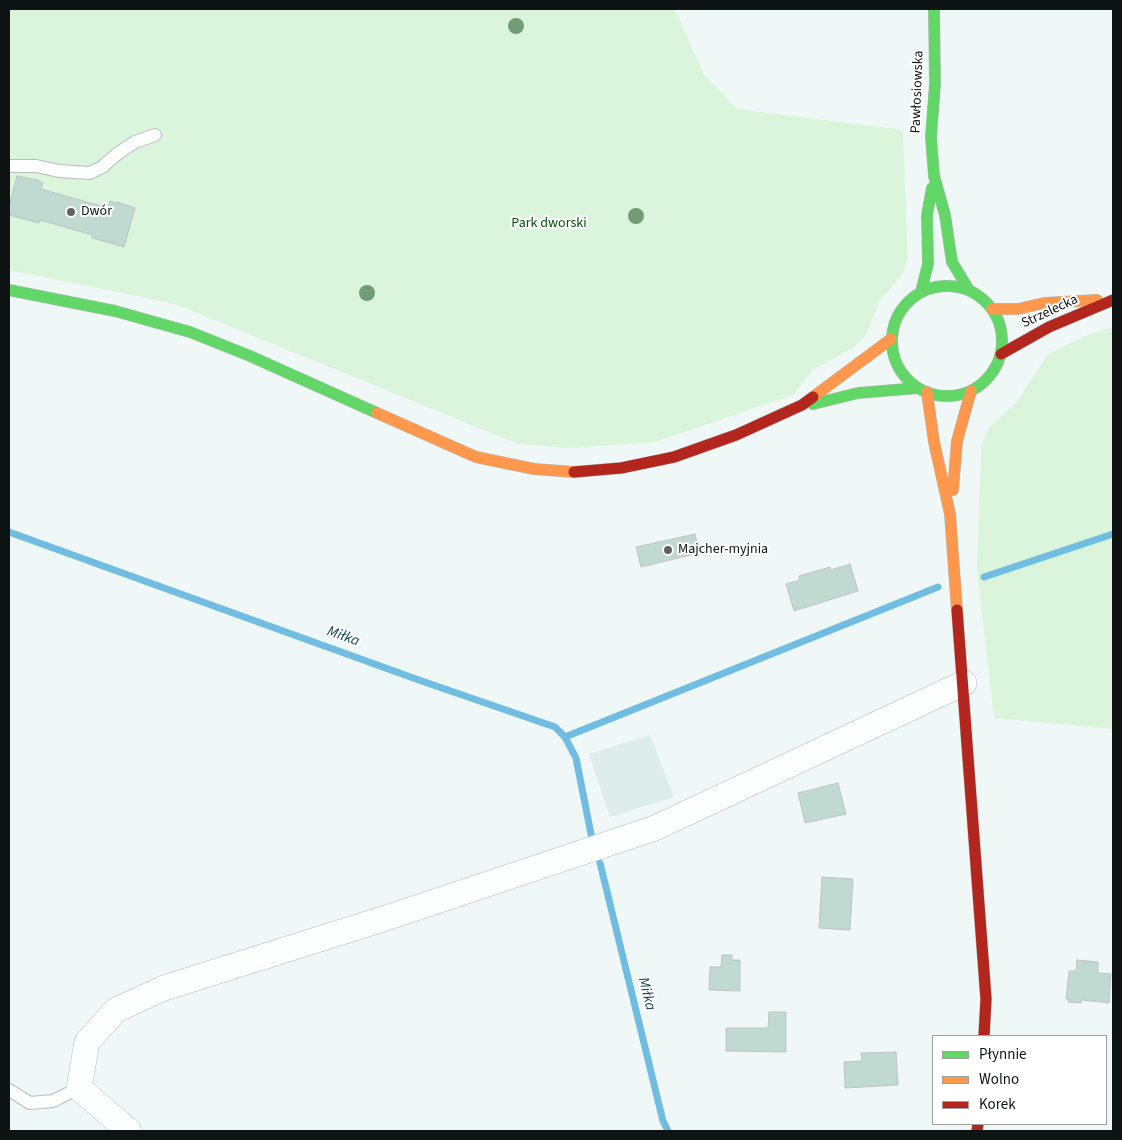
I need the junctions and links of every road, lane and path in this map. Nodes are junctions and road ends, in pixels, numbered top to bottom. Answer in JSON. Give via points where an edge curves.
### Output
{"nodes":[{"id":1,"x":934,"y":9,"type":"edge"},
{"id":2,"x":155,"y":135,"type":"dead end"},
{"id":3,"x":9,"y":166,"type":"edge"},
{"id":4,"x":934,"y":176,"type":"junction"},
{"id":5,"x":9,"y":290,"type":"edge"},
{"id":6,"x":969,"y":290,"type":"junction"},
{"id":7,"x":921,"y":292,"type":"junction"},
{"id":8,"x":1113,"y":300,"type":"edge"},
{"id":9,"x":992,"y":309,"type":"junction"},
{"id":10,"x":891,"y":339,"type":"junction"},
{"id":11,"x":1001,"y":354,"type":"junction"},
{"id":12,"x":923,"y":390,"type":"junction"},
{"id":13,"x":970,"y":391,"type":"junction"},
{"id":14,"x":802,"y":405,"type":"junction"},
{"id":15,"x":950,"y":514,"type":"junction"},
{"id":16,"x":964,"y":683,"type":"junction"},
{"id":17,"x":984,"y":1035,"type":"edge"},
{"id":18,"x":79,"y":1088,"type":"junction"},
{"id":19,"x":9,"y":1090,"type":"edge"},
{"id":20,"x":129,"y":1131,"type":"edge"}],
"edges":[{"from":1,"to":4,"type":"street","name":"Pawłosiowska","via":[[931,137]]},
{"from":2,"to":3,"type":"lane","via":[[135,142],[90,173]]},
{"from":4,"to":6,"type":"street","name":"Pawłosiowska","via":[[945,215],[952,262]]},
{"from":4,"to":7,"type":"street","name":"Pawłosiowska","via":[[926,215],[928,264]]},
{"from":5,"to":14,"type":"street","via":[[115,311],[190,332],[476,457],[534,469],[579,472],[621,468],[674,457],[736,435]]},
{"from":6,"to":7,"type":"street","via":[[937,286]]},
{"from":6,"to":9,"type":"street"},
{"from":7,"to":10,"type":"street","via":[[900,311]]},
{"from":8,"to":9,"type":"street","name":"Strzelecka"},
{"from":8,"to":11,"type":"street","name":"Strzelecka","via":[[1049,327]]},
{"from":9,"to":11,"type":"street","via":[[999,322]]},
{"from":10,"to":12,"type":"street","via":[[892,351],[901,372]]},
{"from":10,"to":14,"type":"street"},
{"from":11,"to":13,"type":"street","via":[[990,376]]},
{"from":12,"to":13,"type":"street","via":[[938,396]]},
{"from":12,"to":14,"type":"street","via":[[858,393]]},
{"from":12,"to":15,"type":"street"},
{"from":13,"to":15,"type":"street","via":[[957,442]]},
{"from":15,"to":16,"type":"street"},
{"from":16,"to":17,"type":"street","via":[[986,999]]},
{"from":16,"to":18,"type":"street","via":[[655,828],[164,988],[116,1010],[87,1042]]},
{"from":18,"to":19,"type":"lane","via":[[53,1101],[30,1103]]},
{"from":18,"to":20,"type":"street"}]}
